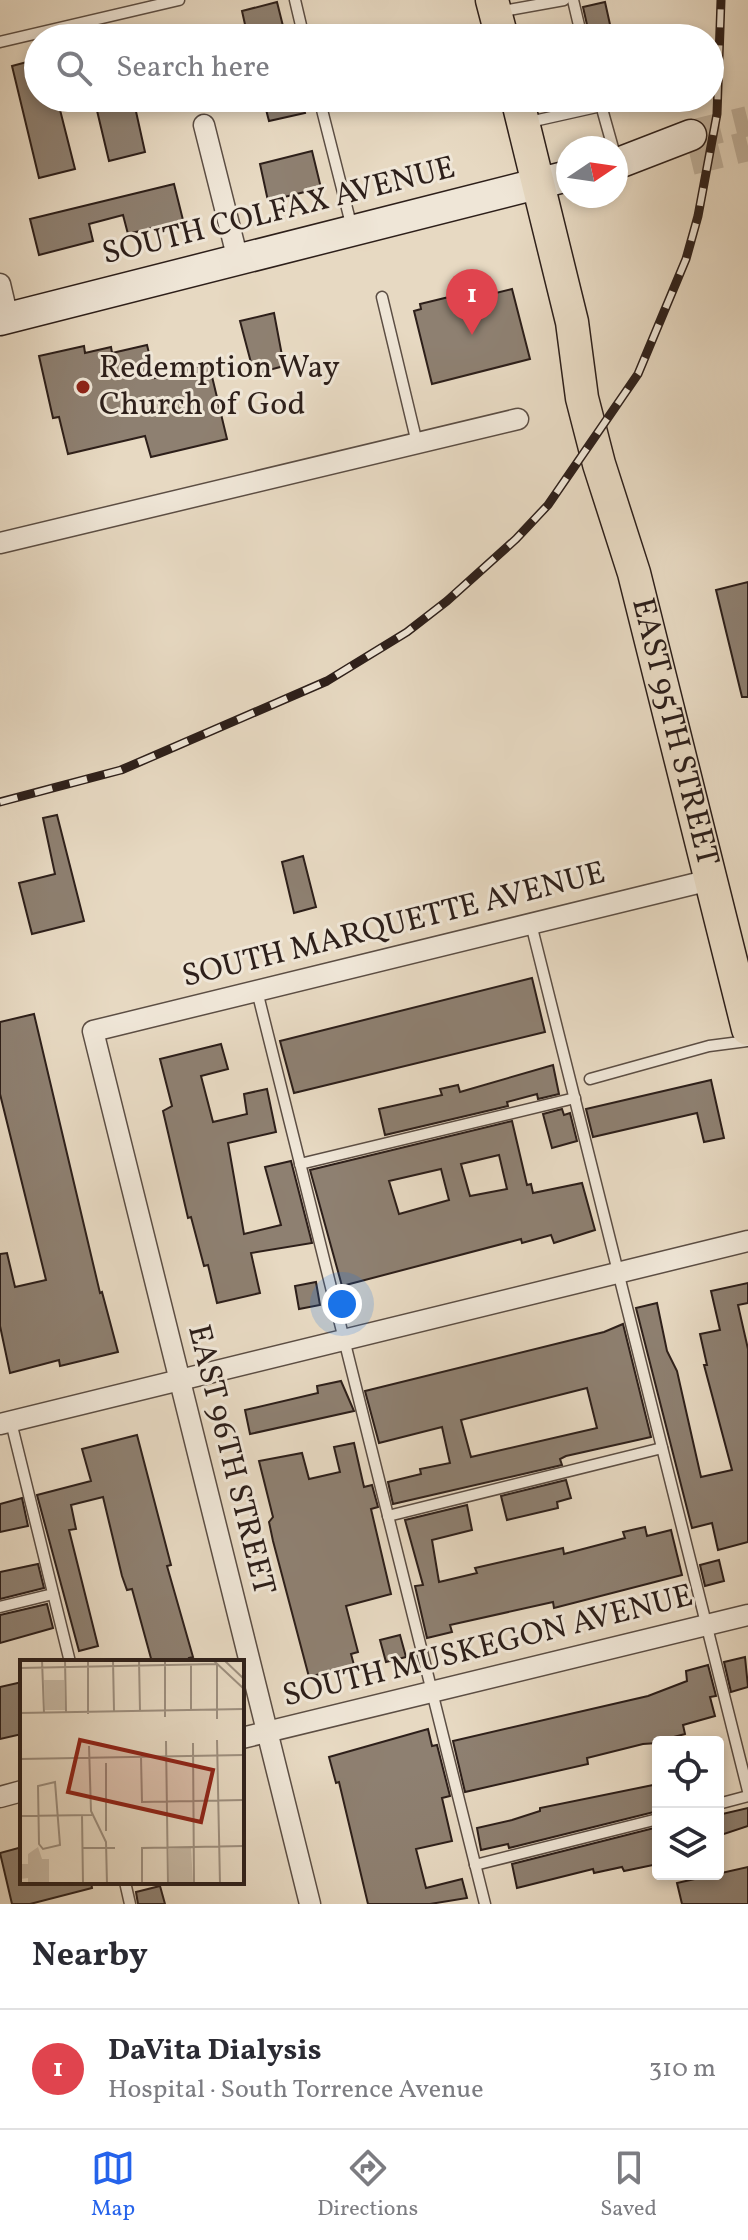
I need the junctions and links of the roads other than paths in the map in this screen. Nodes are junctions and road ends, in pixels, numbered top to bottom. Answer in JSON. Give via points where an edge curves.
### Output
{"nodes":[{"id":1,"x":179,"y":0,"type":"edge"},
{"id":2,"x":295,"y":0,"type":"edge"},
{"id":3,"x":564,"y":0,"type":"edge"},
{"id":4,"x":573,"y":0,"type":"edge"},
{"id":5,"x":497,"y":17,"type":"edge"},
{"id":6,"x":77,"y":24,"type":"edge"},
{"id":7,"x":301,"y":24,"type":"edge"},
{"id":8,"x":579,"y":24,"type":"edge"},
{"id":9,"x":24,"y":36,"type":"edge"},
{"id":10,"x":0,"y":42,"type":"edge"},
{"id":11,"x":323,"y":112,"type":"edge"},
{"id":12,"x":520,"y":112,"type":"edge"},
{"id":13,"x":603,"y":112,"type":"edge"},
{"id":14,"x":204,"y":125,"type":"dead end"},
{"id":15,"x":609,"y":136,"type":"edge"},
{"id":16,"x":691,"y":148,"type":"tunnel mouth"},
{"id":17,"x":628,"y":157,"type":"edge"},
{"id":18,"x":553,"y":180,"type":"edge"},
{"id":19,"x":353,"y":231,"type":"junction"},
{"id":20,"x":238,"y":260,"type":"junction"},
{"id":21,"x":0,"y":284,"type":"edge"},
{"id":22,"x":382,"y":297,"type":"dead end"},
{"id":23,"x":4,"y":319,"type":"edge"},
{"id":24,"x":518,"y":419,"type":"dead end"},
{"id":25,"x":417,"y":443,"type":"junction"},
{"id":26,"x":0,"y":543,"type":"edge"},
{"id":27,"x":710,"y":880,"type":"junction"},
{"id":28,"x":531,"y":924,"type":"junction"},
{"id":29,"x":257,"y":991,"type":"junction"},
{"id":30,"x":748,"y":1029,"type":"edge"},
{"id":31,"x":93,"y":1031,"type":"joint"},
{"id":32,"x":748,"y":1041,"type":"edge"},
{"id":33,"x":590,"y":1079,"type":"dead end"},
{"id":34,"x":575,"y":1098,"type":"junction"},
{"id":35,"x":300,"y":1164,"type":"junction"},
{"id":36,"x":748,"y":1241,"type":"edge"},
{"id":37,"x":618,"y":1273,"type":"junction"},
{"id":38,"x":345,"y":1340,"type":"junction"},
{"id":39,"x":180,"y":1381,"type":"junction"},
{"id":40,"x":5,"y":1423,"type":"edge"},
{"id":41,"x":662,"y":1448,"type":"junction"},
{"id":42,"x":388,"y":1516,"type":"junction"},
{"id":43,"x":53,"y":1594,"type":"junction"},
{"id":44,"x":0,"y":1607,"type":"edge"},
{"id":45,"x":748,"y":1615,"type":"edge"},
{"id":46,"x":707,"y":1625,"type":"junction"},
{"id":47,"x":70,"y":1660,"type":"edge"},
{"id":48,"x":432,"y":1692,"type":"junction"},
{"id":49,"x":267,"y":1732,"type":"junction"},
{"id":50,"x":244,"y":1738,"type":"edge"},
{"id":51,"x":20,"y":1792,"type":"edge"},
{"id":52,"x":748,"y":1794,"type":"edge"},
{"id":53,"x":0,"y":1797,"type":"edge"},
{"id":54,"x":724,"y":1802,"type":"edge"},
{"id":55,"x":652,"y":1821,"type":"edge"},
{"id":56,"x":475,"y":1865,"type":"junction"},
{"id":57,"x":125,"y":1884,"type":"edge"},
{"id":58,"x":130,"y":1904,"type":"edge"},
{"id":59,"x":310,"y":1904,"type":"edge"},
{"id":60,"x":485,"y":1904,"type":"edge"}],
"edges":[{"from":1,"to":6,"type":"lane"},
{"from":2,"to":7,"type":"lane"},
{"from":3,"to":5,"type":"lane"},
{"from":4,"to":8,"type":"lane"},
{"from":9,"to":10,"type":"lane"},
{"from":11,"to":19,"type":"lane"},
{"from":12,"to":18,"type":"main road","name":"EAST 95TH STREET"},
{"from":13,"to":15,"type":"lane"},
{"from":14,"to":20,"type":"street"},
{"from":16,"to":17,"type":"main road"},
{"from":18,"to":19,"type":"main road","name":"SOUTH COLFAX AVENUE"},
{"from":18,"to":27,"type":"main road","name":"EAST 95TH STREET","via":[[572,322],[610,433],[634,573]]},
{"from":19,"to":20,"type":"main road","name":"SOUTH COLFAX AVENUE"},
{"from":20,"to":23,"type":"main road","name":"SOUTH COLFAX AVENUE"},
{"from":21,"to":23,"type":"street","name":"SOUTH COLFAX AVENUE"},
{"from":22,"to":25,"type":"lane"},
{"from":24,"to":25,"type":"street"},
{"from":25,"to":26,"type":"street"},
{"from":27,"to":28,"type":"street","name":"SOUTH MARQUETTE AVENUE"},
{"from":27,"to":30,"type":"main road","name":"EAST 95TH STREET"},
{"from":28,"to":29,"type":"street","name":"SOUTH MARQUETTE AVENUE"},
{"from":28,"to":34,"type":"lane"},
{"from":29,"to":31,"type":"street","name":"SOUTH MARQUETTE AVENUE"},
{"from":29,"to":35,"type":"lane"},
{"from":31,"to":39,"type":"street","name":"EAST 96TH STREET"},
{"from":32,"to":33,"type":"lane","via":[[688,1051]]},
{"from":34,"to":35,"type":"lane"},
{"from":34,"to":37,"type":"lane"},
{"from":35,"to":38,"type":"lane"},
{"from":36,"to":37,"type":"street"},
{"from":37,"to":38,"type":"street"},
{"from":37,"to":41,"type":"lane"},
{"from":38,"to":39,"type":"street"},
{"from":38,"to":42,"type":"lane"},
{"from":39,"to":40,"type":"street"},
{"from":39,"to":49,"type":"street","name":"EAST 96TH STREET"},
{"from":40,"to":43,"type":"lane"},
{"from":41,"to":42,"type":"lane"},
{"from":41,"to":46,"type":"lane"},
{"from":42,"to":48,"type":"lane"},
{"from":43,"to":44,"type":"lane"},
{"from":43,"to":47,"type":"lane"},
{"from":45,"to":46,"type":"street","name":"SOUTH MUSKEGON AVENUE"},
{"from":46,"to":48,"type":"street","name":"SOUTH MUSKEGON AVENUE"},
{"from":46,"to":52,"type":"lane"},
{"from":48,"to":49,"type":"street","name":"SOUTH MUSKEGON AVENUE"},
{"from":48,"to":56,"type":"lane"},
{"from":49,"to":50,"type":"street","name":"SOUTH MUSKEGON AVENUE"},
{"from":49,"to":59,"type":"street","name":"EAST 96TH STREET"},
{"from":51,"to":53,"type":"street"},
{"from":52,"to":54,"type":"lane"},
{"from":55,"to":56,"type":"lane"},
{"from":56,"to":60,"type":"lane"},
{"from":57,"to":58,"type":"lane"}]}
